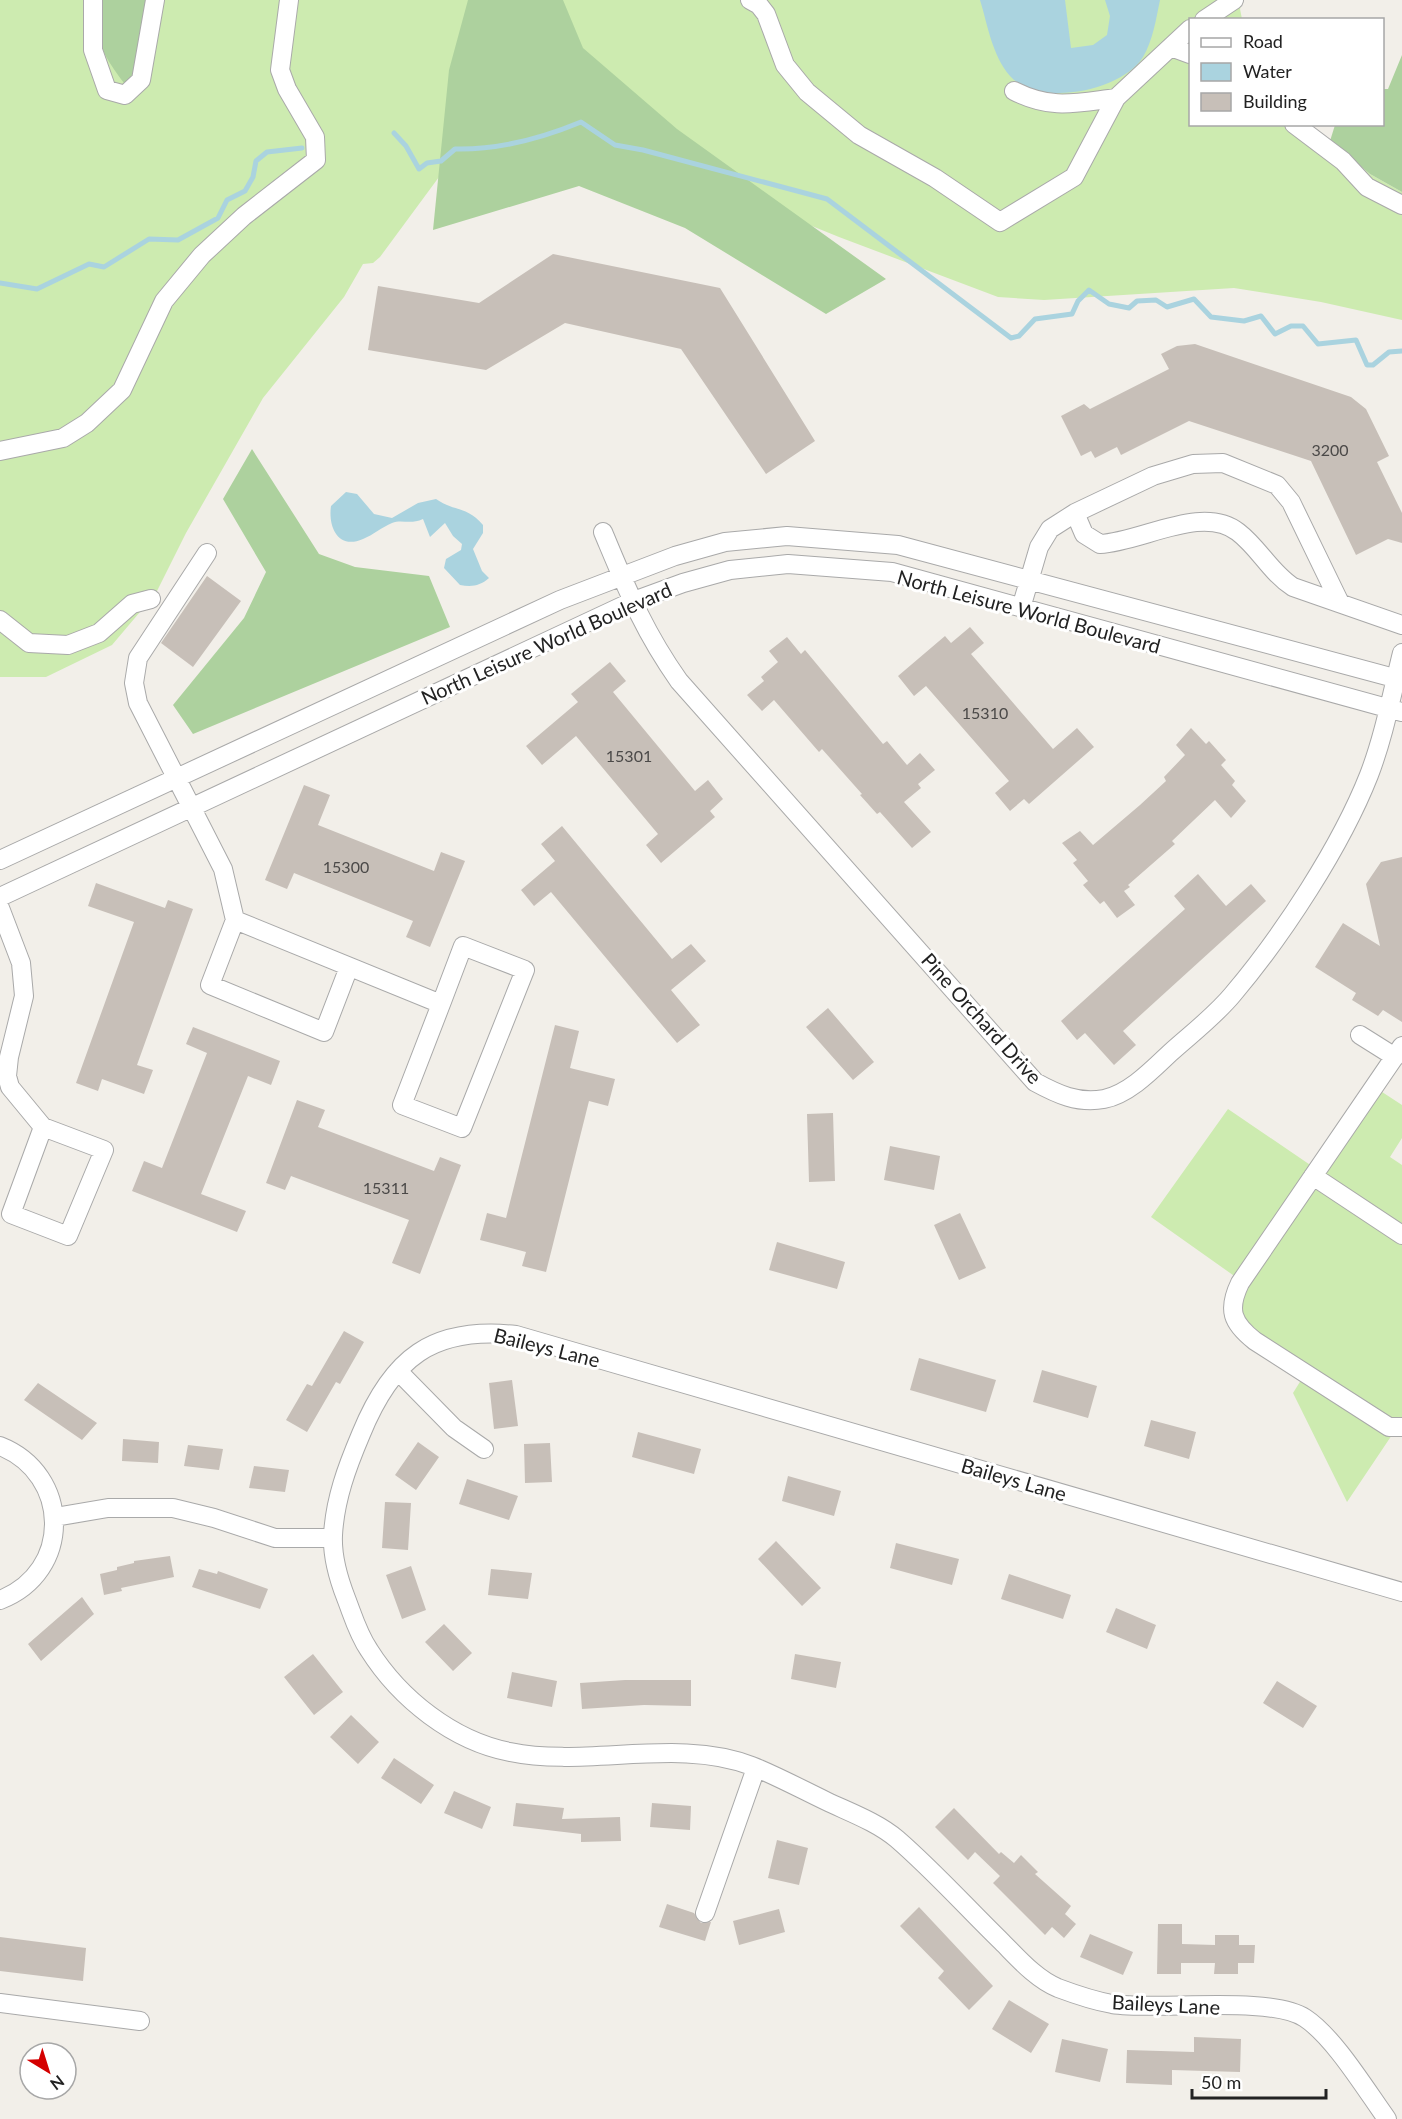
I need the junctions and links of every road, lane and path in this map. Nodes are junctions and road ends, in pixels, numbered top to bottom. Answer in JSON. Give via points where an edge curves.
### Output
{"nodes":[{"id":1,"x":93,"y":0,"type":"edge"},
{"id":2,"x":155,"y":0,"type":"edge"},
{"id":3,"x":289,"y":0,"type":"edge"},
{"id":4,"x":750,"y":0,"type":"edge"},
{"id":5,"x":1234,"y":0,"type":"edge"},
{"id":6,"x":1207,"y":18,"type":"edge"},
{"id":7,"x":1189,"y":31,"type":"edge"},
{"id":8,"x":1171,"y":47,"type":"junction"},
{"id":9,"x":1189,"y":53,"type":"edge"},
{"id":10,"x":1014,"y":91,"type":"dead end"},
{"id":11,"x":1116,"y":98,"type":"junction"},
{"id":12,"x":1297,"y":126,"type":"edge"},
{"id":13,"x":1402,"y":206,"type":"edge"},
{"id":14,"x":0,"y":451,"type":"edge"},
{"id":15,"x":1075,"y":513,"type":"junction"},
{"id":16,"x":603,"y":532,"type":"dead end"},
{"id":17,"x":207,"y":553,"type":"dead end"},
{"id":18,"x":621,"y":576,"type":"junction"},
{"id":19,"x":1029,"y":581,"type":"junction"},
{"id":20,"x":151,"y":599,"type":"dead end"},
{"id":21,"x":631,"y":602,"type":"junction"},
{"id":22,"x":1340,"y":603,"type":"junction"},
{"id":23,"x":1021,"y":608,"type":"junction"},
{"id":24,"x":0,"y":620,"type":"edge"},
{"id":25,"x":1402,"y":625,"type":"edge"},
{"id":26,"x":1402,"y":653,"type":"edge"},
{"id":27,"x":1399,"y":679,"type":"edge"},
{"id":28,"x":1395,"y":711,"type":"edge"},
{"id":29,"x":175,"y":779,"type":"junction"},
{"id":30,"x":191,"y":808,"type":"junction"},
{"id":31,"x":0,"y":860,"type":"edge"},
{"id":32,"x":0,"y":897,"type":"edge"},
{"id":33,"x":0,"y":908,"type":"edge"},
{"id":34,"x":235,"y":920,"type":"junction"},
{"id":35,"x":349,"y":967,"type":"junction"},
{"id":36,"x":441,"y":1004,"type":"junction"},
{"id":37,"x":1360,"y":1035,"type":"dead end"},
{"id":38,"x":1398,"y":1052,"type":"edge"},
{"id":39,"x":4,"y":1073,"type":"edge"},
{"id":40,"x":43,"y":1127,"type":"junction"},
{"id":41,"x":1313,"y":1176,"type":"junction"},
{"id":42,"x":1402,"y":1235,"type":"edge"},
{"id":43,"x":398,"y":1371,"type":"junction"},
{"id":44,"x":1402,"y":1427,"type":"edge"},
{"id":45,"x":0,"y":1446,"type":"edge"},
{"id":46,"x":484,"y":1449,"type":"dead end"},
{"id":47,"x":55,"y":1517,"type":"junction"},
{"id":48,"x":332,"y":1538,"type":"junction"},
{"id":49,"x":1402,"y":1592,"type":"edge"},
{"id":50,"x":0,"y":1600,"type":"edge"},
{"id":51,"x":756,"y":1768,"type":"junction"},
{"id":52,"x":705,"y":1913,"type":"dead end"},
{"id":53,"x":0,"y":2002,"type":"edge"},
{"id":54,"x":140,"y":2021,"type":"dead end"},
{"id":55,"x":1387,"y":2119,"type":"edge"}],
"edges":[{"from":1,"to":2,"type":"street","via":[[93,50],[103,80],[107,90],[125,95],[141,80]]},
{"from":3,"to":14,"type":"street","via":[[280,69],[315,137],[316,160],[243,216],[202,255],[164,301],[122,390],[87,423],[63,438]]},
{"from":4,"to":11,"type":"street","via":[[766,14],[784,65],[807,93],[859,135],[935,178],[1000,222],[1074,177]]},
{"from":5,"to":6,"type":"street"},
{"from":7,"to":8,"type":"street"},
{"from":8,"to":9,"type":"street"},
{"from":8,"to":11,"type":"street"},
{"from":10,"to":11,"type":"street","via":[[1038,102],[1072,104]]},
{"from":12,"to":13,"type":"street","via":[[1343,161],[1367,187]]},
{"from":15,"to":19,"type":"street","via":[[1050,529],[1039,547]]},
{"from":15,"to":22,"type":"street","via":[[1084,534],[1100,544],[1211,520],[1223,523],[1257,550],[1283,581]]},
{"from":15,"to":22,"type":"street","via":[[1153,476],[1193,464],[1223,464],[1277,486],[1291,502]]},
{"from":16,"to":18,"type":"street","name":"Pine Orchard Drive"},
{"from":17,"to":29,"type":"street","via":[[142,650],[134,683],[138,703]]},
{"from":18,"to":19,"type":"street","name":"North Leisure World Boulevard","via":[[725,542],[787,536],[898,545]]},
{"from":18,"to":21,"type":"street","name":"Pine Orchard Drive"},
{"from":18,"to":29,"type":"street","name":"North Leisure World Boulevard","via":[[560,600]]},
{"from":19,"to":23,"type":"street"},
{"from":19,"to":27,"type":"street","name":"North Leisure World Boulevard"},
{"from":20,"to":24,"type":"street","via":[[132,604],[99,633],[68,645],[28,643]]},
{"from":21,"to":23,"type":"street","name":"North Leisure World Boulevard","via":[[730,570],[788,564],[892,572]]},
{"from":21,"to":28,"type":"street","name":"Pine Orchard Drive","via":[[645,631],[679,681],[1035,1082],[1058,1095],[1073,1098],[1104,1099],[1122,1093],[1232,995],[1277,935],[1345,828]]},
{"from":21,"to":30,"type":"street","name":"North Leisure World Boulevard"},
{"from":22,"to":25,"type":"street"},
{"from":23,"to":28,"type":"street","name":"North Leisure World Boulevard"},
{"from":26,"to":27,"type":"street","name":"Pine Orchard Drive"},
{"from":27,"to":28,"type":"street","name":"Pine Orchard Drive"},
{"from":29,"to":30,"type":"street"},
{"from":29,"to":31,"type":"street","name":"North Leisure World Boulevard"},
{"from":30,"to":32,"type":"street","name":"North Leisure World Boulevard"},
{"from":30,"to":34,"type":"street","via":[[223,869]]},
{"from":33,"to":39,"type":"street","via":[[21,963],[24,996]]},
{"from":34,"to":35,"type":"street"},
{"from":34,"to":35,"type":"street","via":[[210,985],[324,1032]]},
{"from":35,"to":36,"type":"street"},
{"from":36,"to":36,"type":"street","via":[[402,1105],[462,1128],[525,970],[463,946]]},
{"from":37,"to":38,"type":"street"},
{"from":38,"to":41,"type":"street"},
{"from":39,"to":40,"type":"street","via":[[10,1087]]},
{"from":40,"to":40,"type":"street","via":[[104,1150],[68,1236],[11,1214]]},
{"from":41,"to":42,"type":"street"},
{"from":41,"to":44,"type":"street","via":[[1240,1283],[1232,1300],[1233,1312],[1240,1330],[1255,1341],[1389,1426]]},
{"from":43,"to":46,"type":"street","via":[[454,1428]]},
{"from":43,"to":48,"type":"street","name":"Baileys Lane","via":[[367,1419],[341,1481]]},
{"from":43,"to":49,"type":"street","name":"Baileys Lane","via":[[434,1342],[482,1331],[516,1335]]},
{"from":45,"to":47,"type":"street","via":[[16,1452],[38,1472],[52,1499]]},
{"from":47,"to":48,"type":"street","via":[[108,1508],[173,1508],[275,1538]]},
{"from":47,"to":50,"type":"street","via":[[48,1556],[29,1582]]},
{"from":48,"to":51,"type":"street","name":"Baileys Lane","via":[[340,1583],[370,1653],[407,1697],[453,1731],[513,1753],[716,1757]]},
{"from":51,"to":52,"type":"street"},
{"from":51,"to":55,"type":"street","name":"Baileys Lane","via":[[894,1836],[1028,1967],[1054,1987],[1112,2004],[1272,2008],[1304,2016],[1326,2037]]},
{"from":53,"to":54,"type":"street"}]}
